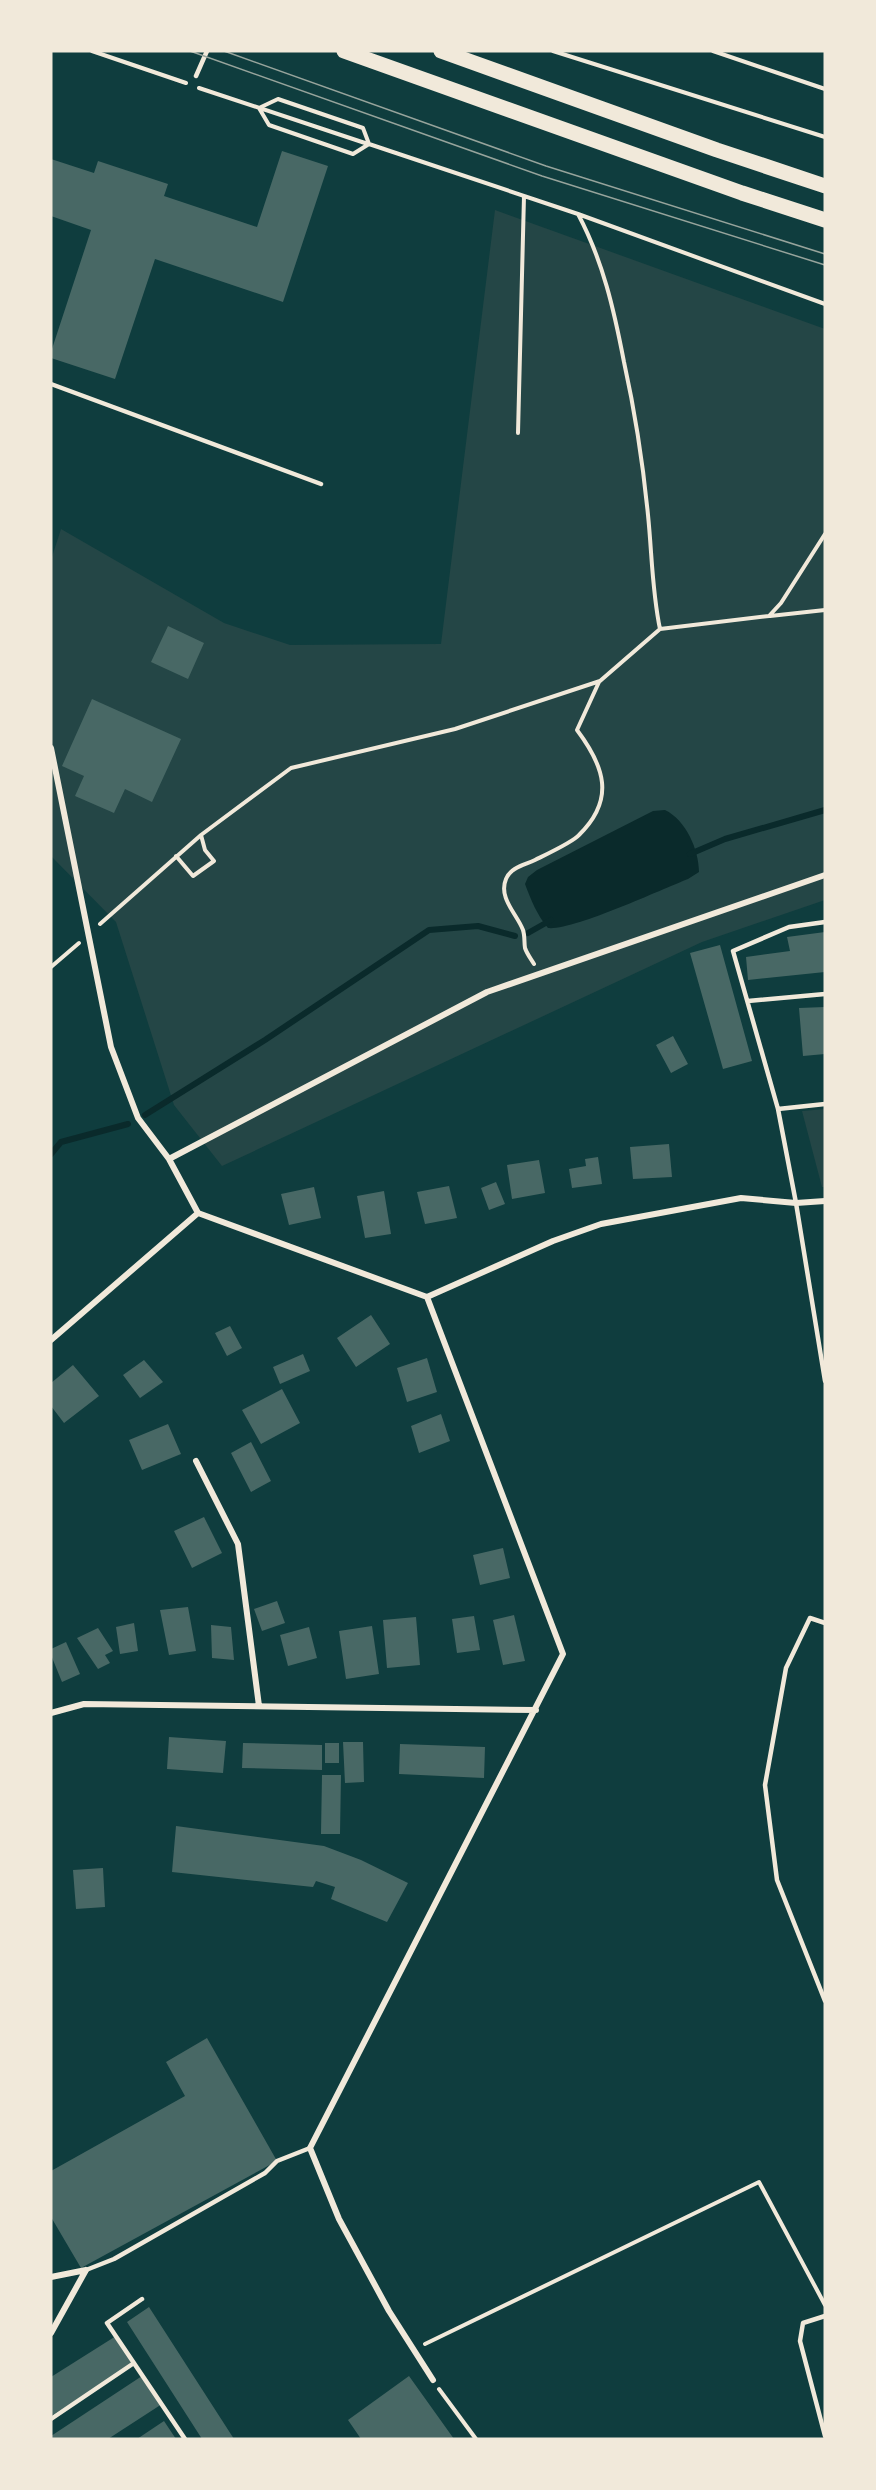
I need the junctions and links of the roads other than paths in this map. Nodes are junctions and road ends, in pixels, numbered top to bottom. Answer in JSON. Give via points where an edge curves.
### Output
{"nodes":[{"id":1,"x":207,"y":51,"type":"edge"},
{"id":2,"x":344,"y":51,"type":"edge"},
{"id":3,"x":441,"y":51,"type":"edge"},
{"id":4,"x":196,"y":76,"type":"dead end"},
{"id":5,"x":825,"y":186,"type":"edge"},
{"id":6,"x":825,"y":220,"type":"edge"},
{"id":7,"x":51,"y":384,"type":"edge"},
{"id":8,"x":321,"y":484,"type":"dead end"},
{"id":9,"x":51,"y":748,"type":"edge"},
{"id":10,"x":825,"y":875,"type":"edge"},
{"id":11,"x":825,"y":922,"type":"edge"},
{"id":12,"x":825,"y":994,"type":"edge"},
{"id":13,"x":748,"y":1001,"type":"junction"},
{"id":14,"x":825,"y":1104,"type":"edge"},
{"id":15,"x":778,"y":1109,"type":"junction"},
{"id":16,"x":169,"y":1159,"type":"junction"},
{"id":17,"x":825,"y":1201,"type":"edge"},
{"id":18,"x":796,"y":1203,"type":"junction"},
{"id":19,"x":198,"y":1213,"type":"junction"},
{"id":20,"x":427,"y":1297,"type":"junction"},
{"id":21,"x":51,"y":1340,"type":"edge"},
{"id":22,"x":825,"y":1381,"type":"edge"},
{"id":23,"x":196,"y":1461,"type":"dead end"},
{"id":24,"x":825,"y":1623,"type":"edge"},
{"id":25,"x":259,"y":1706,"type":"junction"},
{"id":26,"x":536,"y":1710,"type":"junction"},
{"id":27,"x":51,"y":1713,"type":"edge"},
{"id":28,"x":825,"y":2001,"type":"edge"},
{"id":29,"x":310,"y":2148,"type":"junction"},
{"id":30,"x":86,"y":2270,"type":"junction"},
{"id":31,"x":51,"y":2277,"type":"edge"},
{"id":32,"x":142,"y":2299,"type":"dead end"},
{"id":33,"x":825,"y":2316,"type":"edge"},
{"id":34,"x":51,"y":2333,"type":"edge"},
{"id":35,"x":134,"y":2363,"type":"junction"},
{"id":36,"x":433,"y":2380,"type":"road end"},
{"id":37,"x":51,"y":2419,"type":"edge"},
{"id":38,"x":825,"y":2436,"type":"edge"},
{"id":39,"x":185,"y":2439,"type":"edge"}],
"edges":[{"from":1,"to":4,"type":"lane"},
{"from":2,"to":6,"type":"main road"},
{"from":3,"to":5,"type":"main road"},
{"from":7,"to":8,"type":"lane"},
{"from":9,"to":16,"type":"street","via":[[115,1058],[138,1118]]},
{"from":10,"to":16,"type":"street","via":[[487,992]]},
{"from":11,"to":13,"type":"lane","via":[[789,927],[733,951]]},
{"from":12,"to":13,"type":"lane"},
{"from":13,"to":15,"type":"lane"},
{"from":14,"to":15,"type":"lane"},
{"from":15,"to":18,"type":"lane"},
{"from":16,"to":19,"type":"street"},
{"from":17,"to":18,"type":"street"},
{"from":18,"to":20,"type":"street","via":[[741,1198],[601,1224]]},
{"from":18,"to":22,"type":"lane"},
{"from":19,"to":20,"type":"street"},
{"from":19,"to":21,"type":"street"},
{"from":20,"to":26,"type":"street","via":[[563,1654]]},
{"from":23,"to":25,"type":"street","via":[[238,1544]]},
{"from":24,"to":28,"type":"lane","via":[[810,1618],[786,1668],[765,1785],[777,1880]]},
{"from":25,"to":26,"type":"street"},
{"from":25,"to":27,"type":"street","via":[[84,1704]]},
{"from":26,"to":29,"type":"street"},
{"from":29,"to":30,"type":"lane","via":[[277,2162],[265,2173],[114,2259]]},
{"from":29,"to":36,"type":"street","via":[[339,2218],[389,2311]]},
{"from":30,"to":31,"type":"street"},
{"from":30,"to":34,"type":"street"},
{"from":32,"to":35,"type":"lane","via":[[107,2323]]},
{"from":33,"to":38,"type":"lane","via":[[804,2323],[800,2341]]},
{"from":35,"to":37,"type":"lane"},
{"from":35,"to":39,"type":"lane"}]}
